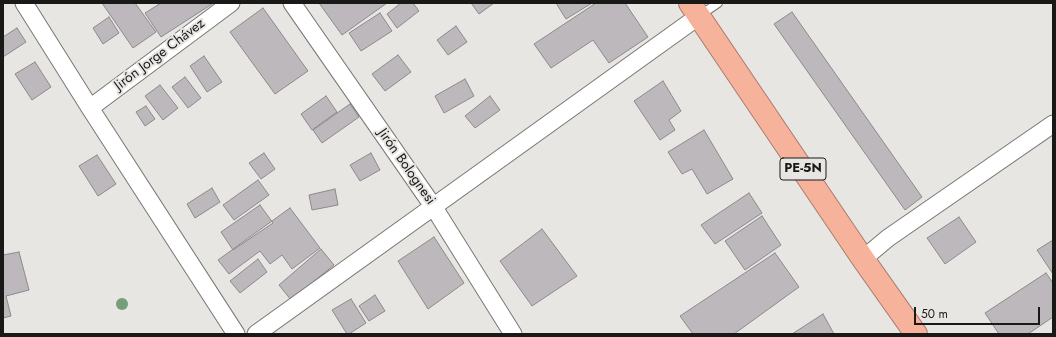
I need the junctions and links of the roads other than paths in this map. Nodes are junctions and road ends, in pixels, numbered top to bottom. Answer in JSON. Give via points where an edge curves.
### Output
{"nodes":[{"id":1,"x":24,"y":3,"type":"edge"},
{"id":2,"x":231,"y":3,"type":"edge"},
{"id":3,"x":292,"y":3,"type":"edge"},
{"id":4,"x":718,"y":3,"type":"edge"},
{"id":5,"x":694,"y":10,"type":"edge"},
{"id":6,"x":90,"y":108,"type":"junction"},
{"id":7,"x":1053,"y":124,"type":"edge"},
{"id":8,"x":433,"y":206,"type":"junction"},
{"id":9,"x":864,"y":259,"type":"junction"},
{"id":10,"x":236,"y":334,"type":"edge"},
{"id":11,"x":256,"y":334,"type":"edge"},
{"id":12,"x":513,"y":334,"type":"edge"},
{"id":13,"x":916,"y":334,"type":"edge"}],
"edges":[{"from":1,"to":6,"type":"street"},
{"from":2,"to":6,"type":"street","name":"Jirón Jorge Chávez"},
{"from":3,"to":8,"type":"street","name":"Jirón Bolognesi"},
{"from":4,"to":5,"type":"lane"},
{"from":5,"to":8,"type":"street"},
{"from":5,"to":9,"type":"highway","number":"PE-5N"},
{"from":6,"to":10,"type":"street"},
{"from":7,"to":9,"type":"street","via":[[888,238]]},
{"from":8,"to":11,"type":"street"},
{"from":8,"to":12,"type":"street","name":"Jirón Bolognesi"},
{"from":9,"to":13,"type":"highway","number":"PE-5N"}]}
